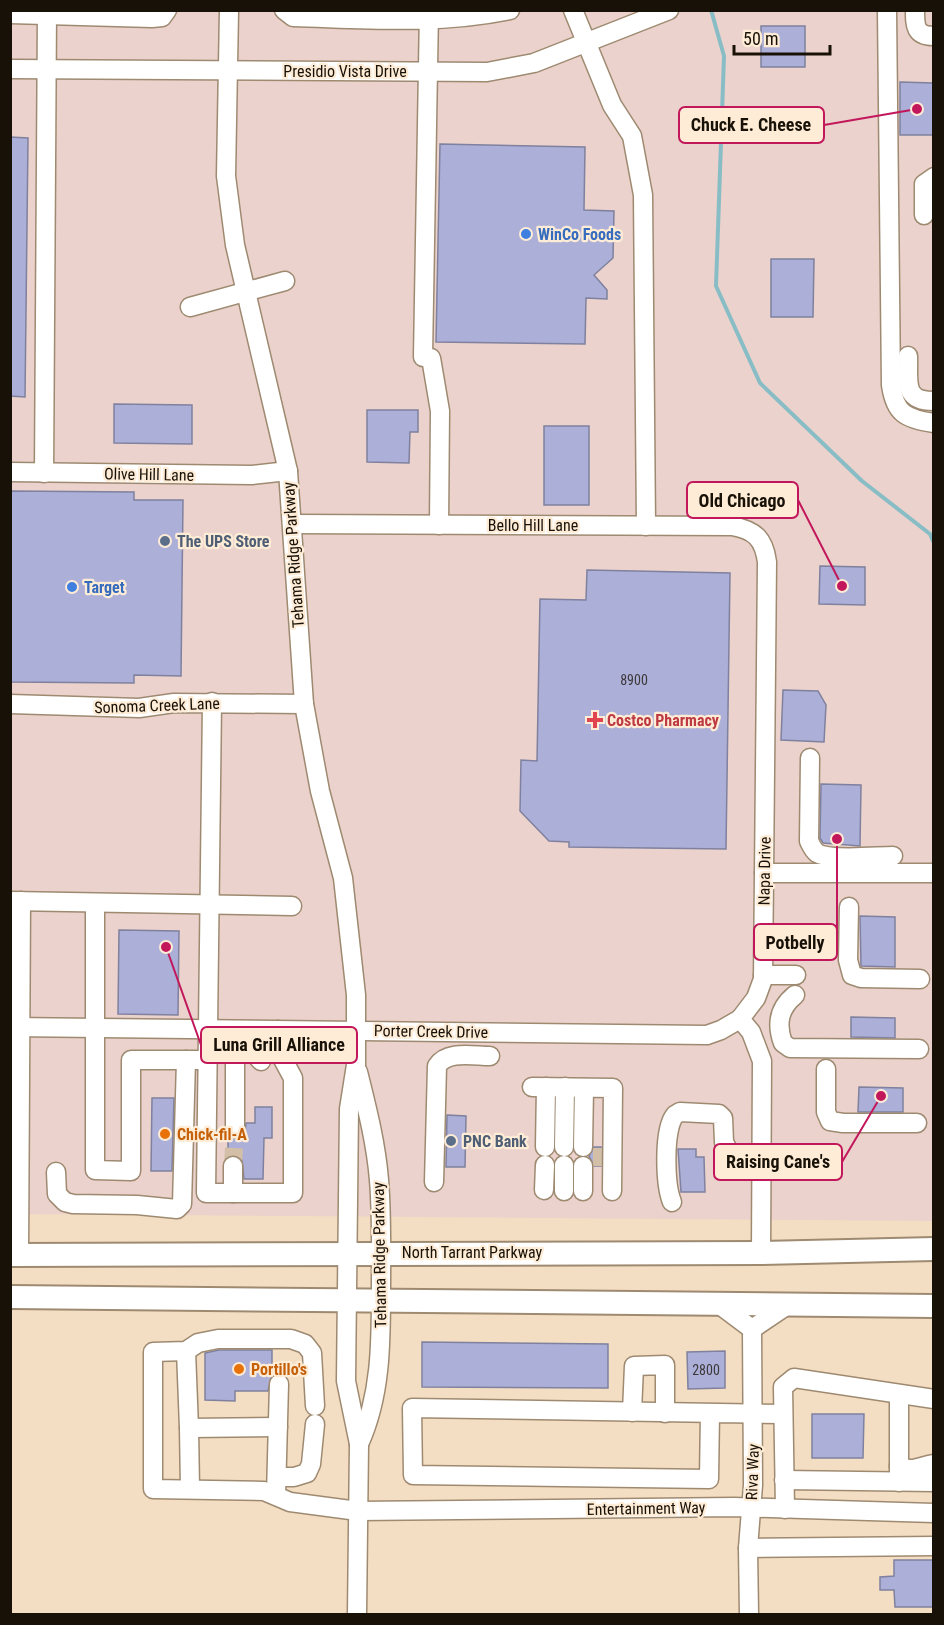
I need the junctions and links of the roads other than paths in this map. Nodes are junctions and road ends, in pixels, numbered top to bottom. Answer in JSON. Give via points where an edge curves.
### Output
{"nodes":[{"id":1,"x":167,"y":10,"type":"edge"},
{"id":2,"x":229,"y":10,"type":"edge"},
{"id":3,"x":284,"y":10,"type":"edge"},
{"id":4,"x":510,"y":10,"type":"edge"},
{"id":5,"x":573,"y":10,"type":"edge"},
{"id":6,"x":887,"y":10,"type":"edge"},
{"id":7,"x":915,"y":10,"type":"edge"},
{"id":8,"x":47,"y":13,"type":"edge"},
{"id":9,"x":663,"y":13,"type":"edge"},
{"id":10,"x":10,"y":14,"type":"edge"},
{"id":11,"x":428,"y":16,"type":"edge"},
{"id":12,"x":933,"y":36,"type":"edge"},
{"id":13,"x":587,"y":43,"type":"junction"},
{"id":14,"x":10,"y":69,"type":"edge"},
{"id":15,"x":47,"y":69,"type":"junction"},
{"id":16,"x":228,"y":71,"type":"junction"},
{"id":17,"x":427,"y":71,"type":"junction"},
{"id":18,"x":933,"y":177,"type":"edge"},
{"id":19,"x":924,"y":215,"type":"dead end"},
{"id":20,"x":285,"y":281,"type":"dead end"},
{"id":21,"x":245,"y":290,"type":"junction"},
{"id":22,"x":190,"y":307,"type":"dead end"},
{"id":23,"x":908,"y":356,"type":"dead end"},
{"id":24,"x":933,"y":401,"type":"edge"},
{"id":25,"x":933,"y":423,"type":"edge"},
{"id":26,"x":288,"y":471,"type":"junction"},
{"id":27,"x":10,"y":472,"type":"edge"},
{"id":28,"x":44,"y":473,"type":"junction"},
{"id":29,"x":293,"y":524,"type":"junction"},
{"id":30,"x":439,"y":525,"type":"junction"},
{"id":31,"x":646,"y":526,"type":"junction"},
{"id":32,"x":765,"y":547,"type":"joint"},
{"id":33,"x":212,"y":702,"type":"junction"},
{"id":34,"x":10,"y":704,"type":"edge"},
{"id":35,"x":304,"y":704,"type":"junction"},
{"id":36,"x":810,"y":758,"type":"dead end"},
{"id":37,"x":893,"y":856,"type":"dead end"},
{"id":38,"x":764,"y":873,"type":"junction"},
{"id":39,"x":933,"y":873,"type":"edge"},
{"id":40,"x":16,"y":901,"type":"edge"},
{"id":41,"x":95,"y":903,"type":"junction"},
{"id":42,"x":211,"y":904,"type":"junction"},
{"id":43,"x":292,"y":906,"type":"dead end"},
{"id":44,"x":849,"y":908,"type":"dead end"},
{"id":45,"x":763,"y":975,"type":"junction"},
{"id":46,"x":796,"y":975,"type":"dead end"},
{"id":47,"x":920,"y":979,"type":"dead end"},
{"id":48,"x":795,"y":995,"type":"dead end"},
{"id":49,"x":740,"y":1019,"type":"junction"},
{"id":50,"x":14,"y":1027,"type":"edge"},
{"id":51,"x":96,"y":1028,"type":"junction"},
{"id":52,"x":210,"y":1029,"type":"junction"},
{"id":53,"x":278,"y":1030,"type":"junction"},
{"id":54,"x":356,"y":1030,"type":"junction"},
{"id":55,"x":919,"y":1049,"type":"dead end"},
{"id":56,"x":490,"y":1056,"type":"dead end"},
{"id":57,"x":186,"y":1060,"type":"junction"},
{"id":58,"x":207,"y":1060,"type":"junction"},
{"id":59,"x":261,"y":1061,"type":"dead end"},
{"id":60,"x":356,"y":1065,"type":"junction"},
{"id":61,"x":826,"y":1069,"type":"dead end"},
{"id":62,"x":565,"y":1087,"type":"junction"},
{"id":63,"x":584,"y":1088,"type":"junction"},
{"id":64,"x":608,"y":1088,"type":"junction"},
{"id":65,"x":15,"y":1120,"type":"edge"},
{"id":66,"x":917,"y":1123,"type":"dead end"},
{"id":67,"x":234,"y":1128,"type":"tunnel mouth"},
{"id":68,"x":602,"y":1147,"type":"tunnel mouth"},
{"id":69,"x":728,"y":1150,"type":"dead end"},
{"id":70,"x":233,"y":1166,"type":"tunnel mouth"},
{"id":71,"x":602,"y":1166,"type":"tunnel mouth"},
{"id":72,"x":56,"y":1172,"type":"dead end"},
{"id":73,"x":434,"y":1182,"type":"dead end"},
{"id":74,"x":544,"y":1190,"type":"dead end"},
{"id":75,"x":564,"y":1191,"type":"dead end"},
{"id":76,"x":583,"y":1191,"type":"dead end"},
{"id":77,"x":233,"y":1193,"type":"junction"},
{"id":78,"x":672,"y":1202,"type":"dead end"},
{"id":79,"x":933,"y":1249,"type":"edge"},
{"id":80,"x":381,"y":1252,"type":"junction"},
{"id":81,"x":347,"y":1253,"type":"junction"},
{"id":82,"x":761,"y":1253,"type":"junction"},
{"id":83,"x":15,"y":1255,"type":"edge"},
{"id":84,"x":10,"y":1297,"type":"edge"},
{"id":85,"x":346,"y":1300,"type":"junction"},
{"id":86,"x":381,"y":1300,"type":"junction"},
{"id":87,"x":720,"y":1305,"type":"junction"},
{"id":88,"x":786,"y":1306,"type":"junction"},
{"id":89,"x":933,"y":1306,"type":"edge"},
{"id":90,"x":752,"y":1329,"type":"junction"},
{"id":91,"x":186,"y":1351,"type":"junction"},
{"id":92,"x":279,"y":1384,"type":"dead end"},
{"id":93,"x":898,"y":1396,"type":"junction"},
{"id":94,"x":933,"y":1399,"type":"edge"},
{"id":95,"x":632,"y":1412,"type":"junction"},
{"id":96,"x":665,"y":1413,"type":"junction"},
{"id":97,"x":710,"y":1413,"type":"junction"},
{"id":98,"x":753,"y":1414,"type":"junction"},
{"id":99,"x":782,"y":1414,"type":"junction"},
{"id":100,"x":278,"y":1427,"type":"junction"},
{"id":101,"x":189,"y":1428,"type":"junction"},
{"id":102,"x":359,"y":1444,"type":"junction"},
{"id":103,"x":933,"y":1464,"type":"edge"},
{"id":104,"x":898,"y":1474,"type":"junction"},
{"id":105,"x":492,"y":1476,"type":"junction"},
{"id":106,"x":278,"y":1477,"type":"junction"},
{"id":107,"x":606,"y":1478,"type":"junction"},
{"id":108,"x":784,"y":1480,"type":"junction"},
{"id":109,"x":862,"y":1481,"type":"junction"},
{"id":110,"x":933,"y":1482,"type":"edge"},
{"id":111,"x":190,"y":1489,"type":"junction"},
{"id":112,"x":276,"y":1495,"type":"junction"},
{"id":113,"x":750,"y":1507,"type":"junction"},
{"id":114,"x":605,"y":1508,"type":"junction"},
{"id":115,"x":490,"y":1509,"type":"junction"},
{"id":116,"x":785,"y":1509,"type":"junction"},
{"id":117,"x":358,"y":1511,"type":"junction"},
{"id":118,"x":862,"y":1511,"type":"junction"},
{"id":119,"x":933,"y":1514,"type":"edge"},
{"id":120,"x":933,"y":1546,"type":"edge"},
{"id":121,"x":748,"y":1548,"type":"junction"},
{"id":122,"x":357,"y":1614,"type":"edge"},
{"id":123,"x":749,"y":1614,"type":"edge"}],
"edges":[{"from":1,"to":8,"type":"street","via":[[158,18]]},
{"from":2,"to":16,"type":"street","name":"Tehama Ridge Parkway"},
{"from":3,"to":11,"type":"street","via":[[293,17]]},
{"from":4,"to":11,"type":"street","via":[[469,19]]},
{"from":5,"to":13,"type":"street"},
{"from":6,"to":25,"type":"street","via":[[891,385],[894,404],[902,412],[914,420]]},
{"from":7,"to":12,"type":"street","via":[[919,33]]},
{"from":8,"to":10,"type":"street"},
{"from":8,"to":15,"type":"street"},
{"from":9,"to":13,"type":"street","name":"Presidio Vista Drive"},
{"from":11,"to":17,"type":"street"},
{"from":13,"to":17,"type":"street","name":"Presidio Vista Drive","via":[[534,63],[487,72]]},
{"from":13,"to":31,"type":"street","via":[[612,105],[632,136],[643,195]]},
{"from":14,"to":15,"type":"street","name":"Presidio Vista Drive"},
{"from":15,"to":16,"type":"street","name":"Presidio Vista Drive"},
{"from":15,"to":28,"type":"street"},
{"from":16,"to":17,"type":"street","name":"Presidio Vista Drive"},
{"from":16,"to":21,"type":"street","name":"Tehama Ridge Parkway","via":[[226,176]]},
{"from":17,"to":30,"type":"street","via":[[427,358],[440,411]]},
{"from":18,"to":19,"type":"street","via":[[924,184]]},
{"from":20,"to":21,"type":"street"},
{"from":21,"to":22,"type":"street"},
{"from":21,"to":26,"type":"street","name":"Tehama Ridge Parkway"},
{"from":23,"to":24,"type":"street","via":[[909,390],[920,401]]},
{"from":26,"to":28,"type":"street","name":"Olive Hill Lane","via":[[252,475]]},
{"from":26,"to":29,"type":"street","name":"Tehama Ridge Parkway"},
{"from":27,"to":28,"type":"street","name":"Olive Hill Lane"},
{"from":29,"to":30,"type":"street","name":"Bello Hill Lane"},
{"from":29,"to":35,"type":"street","name":"Tehama Ridge Parkway"},
{"from":30,"to":31,"type":"street","name":"Bello Hill Lane"},
{"from":31,"to":32,"type":"street","name":"Bello Hill Lane","via":[[747,528]]},
{"from":32,"to":38,"type":"street","name":"Napa Drive"},
{"from":33,"to":34,"type":"street","name":"Sonoma Creek Lane","via":[[139,708]]},
{"from":33,"to":35,"type":"street","name":"Sonoma Creek Lane"},
{"from":33,"to":42,"type":"street"},
{"from":35,"to":54,"type":"street","name":"Tehama Ridge Parkway","via":[[320,791],[343,878],[351,936]]},
{"from":36,"to":37,"type":"street","via":[[809,841],[817,853]]},
{"from":38,"to":39,"type":"street"},
{"from":38,"to":45,"type":"street","name":"Napa Drive"},
{"from":40,"to":41,"type":"street"},
{"from":40,"to":50,"type":"street"},
{"from":41,"to":42,"type":"street"},
{"from":41,"to":51,"type":"street"},
{"from":42,"to":43,"type":"street"},
{"from":42,"to":52,"type":"street"},
{"from":44,"to":47,"type":"street","via":[[848,960],[852,975]]},
{"from":45,"to":46,"type":"street"},
{"from":45,"to":49,"type":"street","name":"Napa Drive","via":[[756,998]]},
{"from":48,"to":55,"type":"street","via":[[781,1010],[779,1023],[783,1043],[789,1048]]},
{"from":49,"to":54,"type":"street","name":"Porter Creek Drive","via":[[707,1035]]},
{"from":49,"to":82,"type":"street","via":[[751,1032],[762,1061]]},
{"from":50,"to":51,"type":"street","name":"Porter Creek Drive"},
{"from":50,"to":65,"type":"street"},
{"from":51,"to":52,"type":"street","name":"Porter Creek Drive"},
{"from":51,"to":57,"type":"street","via":[[95,1170],[131,1171],[131,1060]]},
{"from":52,"to":53,"type":"street","name":"Porter Creek Drive"},
{"from":52,"to":58,"type":"street"},
{"from":53,"to":54,"type":"street","name":"Porter Creek Drive"},
{"from":53,"to":77,"type":"street","via":[[279,1052],[293,1078],[293,1193]]},
{"from":54,"to":60,"type":"street","name":"Tehama Ridge Parkway"},
{"from":56,"to":73,"type":"street","via":[[449,1056],[437,1066]]},
{"from":57,"to":58,"type":"street"},
{"from":57,"to":72,"type":"street","via":[[182,1204],[177,1209],[65,1202],[57,1194]]},
{"from":58,"to":77,"type":"street","via":[[206,1193]]},
{"from":59,"to":67,"type":"street","via":[[251,1050],[237,1053],[234,1058]]},
{"from":60,"to":80,"type":"street","name":"Tehama Ridge Parkway","via":[[373,1132]]},
{"from":60,"to":81,"type":"street","name":"Tehama Ridge Parkway","via":[[349,1109]]},
{"from":61,"to":66,"type":"street","via":[[826,1112],[830,1121]]},
{"from":62,"to":63,"type":"street"},
{"from":62,"to":74,"type":"street","via":[[539,1087]]},
{"from":62,"to":75,"type":"street"},
{"from":63,"to":64,"type":"street"},
{"from":63,"to":76,"type":"street"},
{"from":64,"to":68,"type":"street"},
{"from":64,"to":71,"type":"street","via":[[607,1191]]},
{"from":65,"to":83,"type":"street"},
{"from":69,"to":78,"type":"street","via":[[719,1114],[675,1115],[668,1129],[668,1187]]},
{"from":70,"to":77,"type":"street"},
{"from":79,"to":82,"type":"main road","name":"North Tarrant Parkway"},
{"from":80,"to":81,"type":"main road","name":"North Tarrant Parkway"},
{"from":80,"to":82,"type":"main road","name":"North Tarrant Parkway"},
{"from":80,"to":86,"type":"street","name":"Tehama Ridge Parkway"},
{"from":81,"to":83,"type":"main road","name":"North Tarrant Parkway"},
{"from":81,"to":85,"type":"street","name":"Tehama Ridge Parkway"},
{"from":84,"to":85,"type":"main road"},
{"from":85,"to":86,"type":"main road"},
{"from":85,"to":102,"type":"street","name":"Tehama Ridge Parkway","via":[[346,1381]]},
{"from":86,"to":87,"type":"main road"},
{"from":86,"to":102,"type":"street","name":"Tehama Ridge Parkway","via":[[377,1389]]},
{"from":87,"to":88,"type":"main road"},
{"from":87,"to":90,"type":"street"},
{"from":88,"to":89,"type":"main road"},
{"from":88,"to":90,"type":"street"},
{"from":90,"to":98,"type":"street","name":"Riva Way"},
{"from":91,"to":101,"type":"street"},
{"from":91,"to":106,"type":"street","via":[[198,1343],[218,1339],[291,1339],[305,1344],[312,1353],[315,1415],[311,1464],[307,1473]]},
{"from":91,"to":111,"type":"street","name":"Entertainment Way","via":[[153,1352],[153,1489]]},
{"from":92,"to":100,"type":"street"},
{"from":93,"to":94,"type":"street"},
{"from":93,"to":99,"type":"street","via":[[794,1378],[783,1387]]},
{"from":93,"to":104,"type":"street"},
{"from":95,"to":96,"type":"street"},
{"from":95,"to":96,"type":"street","via":[[634,1366],[665,1365]]},
{"from":95,"to":105,"type":"street","via":[[412,1408],[413,1475]]},
{"from":96,"to":97,"type":"street"},
{"from":97,"to":98,"type":"street"},
{"from":97,"to":107,"type":"street","via":[[709,1479]]},
{"from":98,"to":99,"type":"street"},
{"from":98,"to":113,"type":"street","name":"Riva Way"},
{"from":99,"to":108,"type":"street"},
{"from":100,"to":101,"type":"street"},
{"from":100,"to":106,"type":"street"},
{"from":101,"to":111,"type":"street"},
{"from":102,"to":117,"type":"street","name":"Tehama Ridge Parkway"},
{"from":103,"to":104,"type":"street"},
{"from":104,"to":109,"type":"street"},
{"from":104,"to":110,"type":"street"},
{"from":105,"to":107,"type":"street"},
{"from":105,"to":115,"type":"street"},
{"from":106,"to":112,"type":"street"},
{"from":107,"to":114,"type":"street"},
{"from":108,"to":109,"type":"street"},
{"from":108,"to":116,"type":"street"},
{"from":109,"to":118,"type":"street"},
{"from":111,"to":112,"type":"street","name":"Entertainment Way","via":[[248,1490]]},
{"from":112,"to":117,"type":"street","name":"Entertainment Way","via":[[290,1502]]},
{"from":113,"to":114,"type":"street","name":"Entertainment Way"},
{"from":113,"to":116,"type":"street","name":"Entertainment Way"},
{"from":113,"to":121,"type":"street","name":"Riva Way"},
{"from":114,"to":115,"type":"street","name":"Entertainment Way"},
{"from":115,"to":117,"type":"street","name":"Entertainment Way"},
{"from":116,"to":118,"type":"street","name":"Entertainment Way"},
{"from":117,"to":122,"type":"street","name":"Tehama Ridge Parkway"},
{"from":118,"to":119,"type":"street","name":"Entertainment Way"},
{"from":120,"to":121,"type":"street"},
{"from":121,"to":123,"type":"street","name":"Riva Way"}]}
